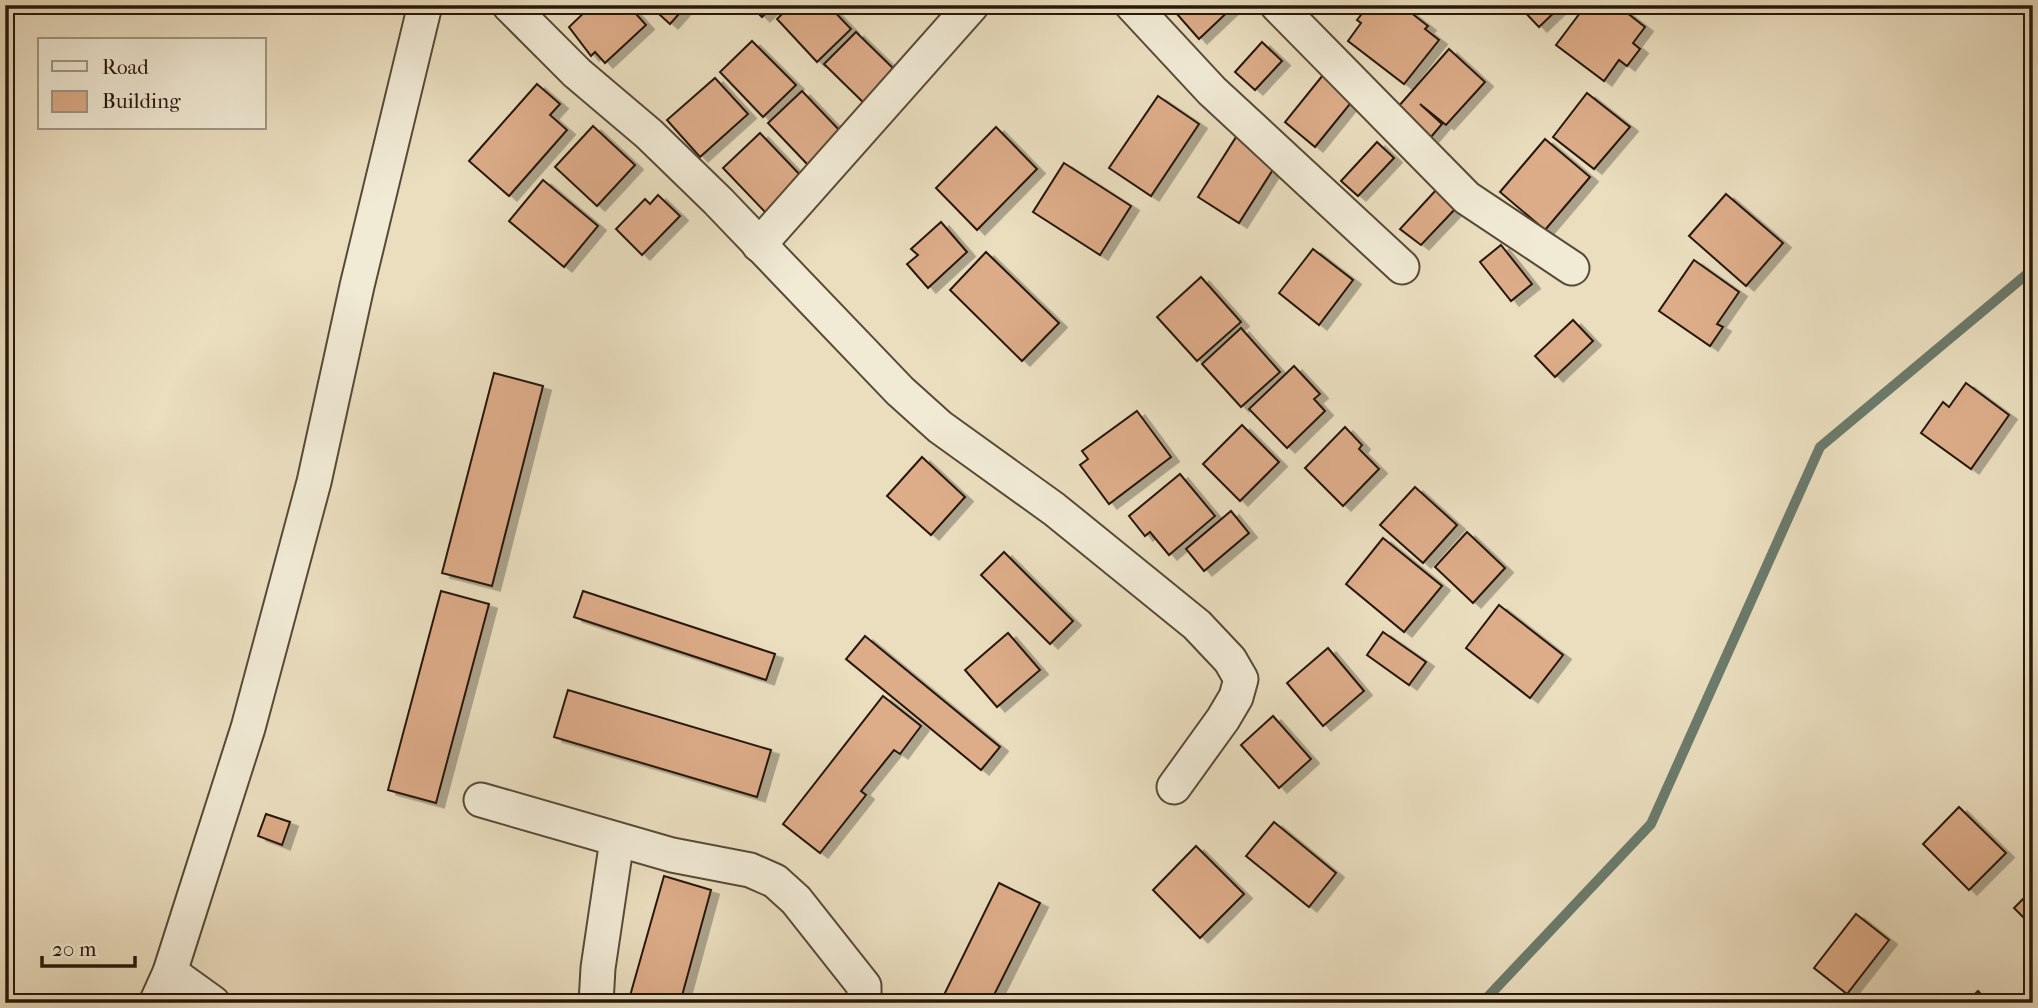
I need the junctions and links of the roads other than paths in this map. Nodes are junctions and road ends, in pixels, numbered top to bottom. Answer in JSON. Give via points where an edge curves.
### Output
{"nodes":[{"id":1,"x":425,"y":5,"type":"edge"},
{"id":2,"x":509,"y":5,"type":"edge"},
{"id":3,"x":972,"y":5,"type":"edge"},
{"id":4,"x":1132,"y":5,"type":"edge"},
{"id":5,"x":1277,"y":5,"type":"edge"},
{"id":6,"x":759,"y":245,"type":"junction"},
{"id":7,"x":1402,"y":267,"type":"dead end"},
{"id":8,"x":1572,"y":268,"type":"dead end"},
{"id":9,"x":1174,"y":787,"type":"dead end"},
{"id":10,"x":481,"y":800,"type":"dead end"},
{"id":11,"x":617,"y":840,"type":"junction"},
{"id":12,"x":170,"y":972,"type":"junction"},
{"id":13,"x":156,"y":1003,"type":"edge"},
{"id":14,"x":213,"y":1003,"type":"edge"},
{"id":15,"x":596,"y":1003,"type":"edge"},
{"id":16,"x":864,"y":1003,"type":"edge"}],
"edges":[{"from":1,"to":12,"type":"street","via":[[314,482],[248,728]]},
{"from":2,"to":6,"type":"street","via":[[577,73],[649,134]]},
{"from":3,"to":6,"type":"street"},
{"from":4,"to":7,"type":"street","via":[[1212,91]]},
{"from":5,"to":8,"type":"street","via":[[1466,198]]},
{"from":6,"to":9,"type":"street","via":[[940,428],[1064,518],[1197,625],[1230,660],[1241,679],[1236,697]]},
{"from":10,"to":11,"type":"street"},
{"from":11,"to":15,"type":"street"},
{"from":11,"to":16,"type":"street","via":[[750,870],[775,881],[796,900],[864,986]]},
{"from":12,"to":13,"type":"street"},
{"from":12,"to":14,"type":"street"}]}
